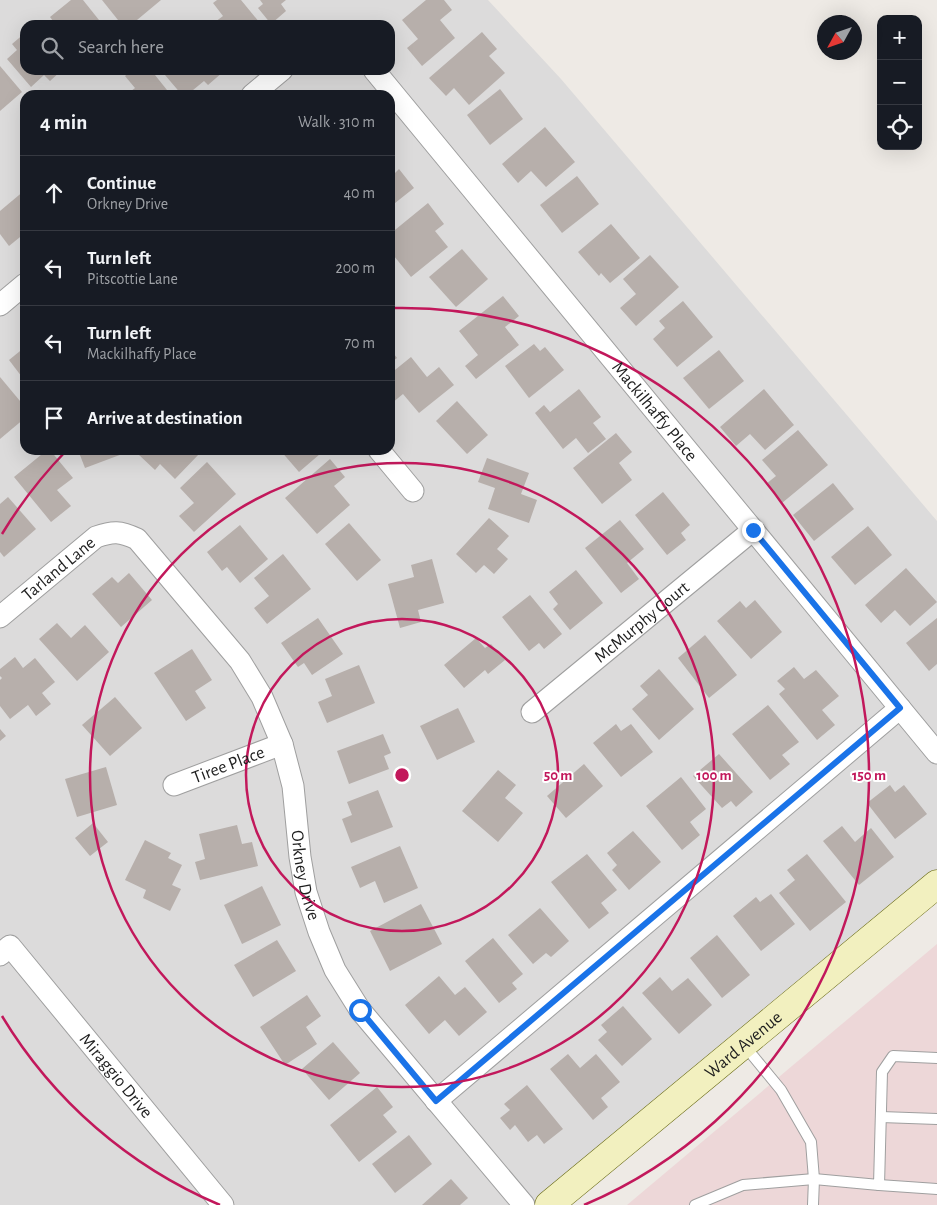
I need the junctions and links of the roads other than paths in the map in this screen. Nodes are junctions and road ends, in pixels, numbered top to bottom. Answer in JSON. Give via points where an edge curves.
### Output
{"nodes":[{"id":1,"x":276,"y":75,"type":"edge"},
{"id":2,"x":378,"y":75,"type":"edge"},
{"id":3,"x":258,"y":90,"type":"edge"},
{"id":4,"x":390,"y":90,"type":"edge"},
{"id":5,"x":395,"y":95,"type":"edge"},
{"id":6,"x":20,"y":288,"type":"edge"},
{"id":7,"x":0,"y":305,"type":"edge"},
{"id":8,"x":383,"y":455,"type":"edge"},
{"id":9,"x":413,"y":491,"type":"dead end"},
{"id":10,"x":753,"y":530,"type":"junction"},
{"id":11,"x":123,"y":533,"type":"joint"},
{"id":12,"x":0,"y":616,"type":"edge"},
{"id":13,"x":900,"y":708,"type":"junction"},
{"id":14,"x":532,"y":712,"type":"dead end"},
{"id":15,"x":282,"y":744,"type":"junction"},
{"id":16,"x":937,"y":753,"type":"edge"},
{"id":17,"x":174,"y":785,"type":"dead end"},
{"id":18,"x":937,"y":884,"type":"edge"},
{"id":19,"x":5,"y":950,"type":"edge"},
{"id":20,"x":743,"y":1044,"type":"junction"},
{"id":21,"x":937,"y":1058,"type":"edge"},
{"id":22,"x":436,"y":1101,"type":"junction"},
{"id":23,"x":881,"y":1117,"type":"junction"},
{"id":24,"x":937,"y":1119,"type":"edge"},
{"id":25,"x":814,"y":1179,"type":"junction"},
{"id":26,"x":879,"y":1185,"type":"junction"},
{"id":27,"x":937,"y":1189,"type":"edge"},
{"id":28,"x":223,"y":1205,"type":"edge"},
{"id":29,"x":524,"y":1205,"type":"edge"},
{"id":30,"x":549,"y":1205,"type":"edge"},
{"id":31,"x":694,"y":1205,"type":"edge"},
{"id":32,"x":813,"y":1205,"type":"edge"}],
"edges":[{"from":1,"to":3,"type":"street"},
{"from":2,"to":4,"type":"street","name":"Mackilhaffy Place"},
{"from":5,"to":10,"type":"street","name":"Mackilhaffy Place"},
{"from":6,"to":7,"type":"street"},
{"from":8,"to":9,"type":"street"},
{"from":10,"to":13,"type":"street","name":"Mackilhaffy Place"},
{"from":10,"to":14,"type":"street","name":"McMurphy Court"},
{"from":11,"to":12,"type":"street","name":"Tarland Lane","via":[[110,532],[96,537]]},
{"from":11,"to":15,"type":"street","name":"Orkney Drive","via":[[137,539],[240,661],[262,696]]},
{"from":13,"to":16,"type":"street","name":"Mackilhaffy Place"},
{"from":13,"to":22,"type":"street"},
{"from":15,"to":17,"type":"street","name":"Tiree Place"},
{"from":15,"to":22,"type":"street","name":"Orkney Drive","via":[[292,786],[306,892],[318,932],[360,1010]]},
{"from":18,"to":20,"type":"main road","name":"Ward Avenue"},
{"from":19,"to":28,"type":"street","name":"Miraggio Drive"},
{"from":20,"to":25,"type":"lane","via":[[781,1090],[810,1142]]},
{"from":20,"to":30,"type":"main road","name":"Ward Avenue"},
{"from":21,"to":23,"type":"lane","via":[[893,1056],[882,1072]]},
{"from":22,"to":29,"type":"street","name":"Orkney Drive"},
{"from":23,"to":24,"type":"lane"},
{"from":23,"to":26,"type":"lane"},
{"from":25,"to":26,"type":"lane"},
{"from":25,"to":31,"type":"lane","via":[[743,1185]]},
{"from":25,"to":32,"type":"lane"},
{"from":26,"to":27,"type":"lane"}]}
